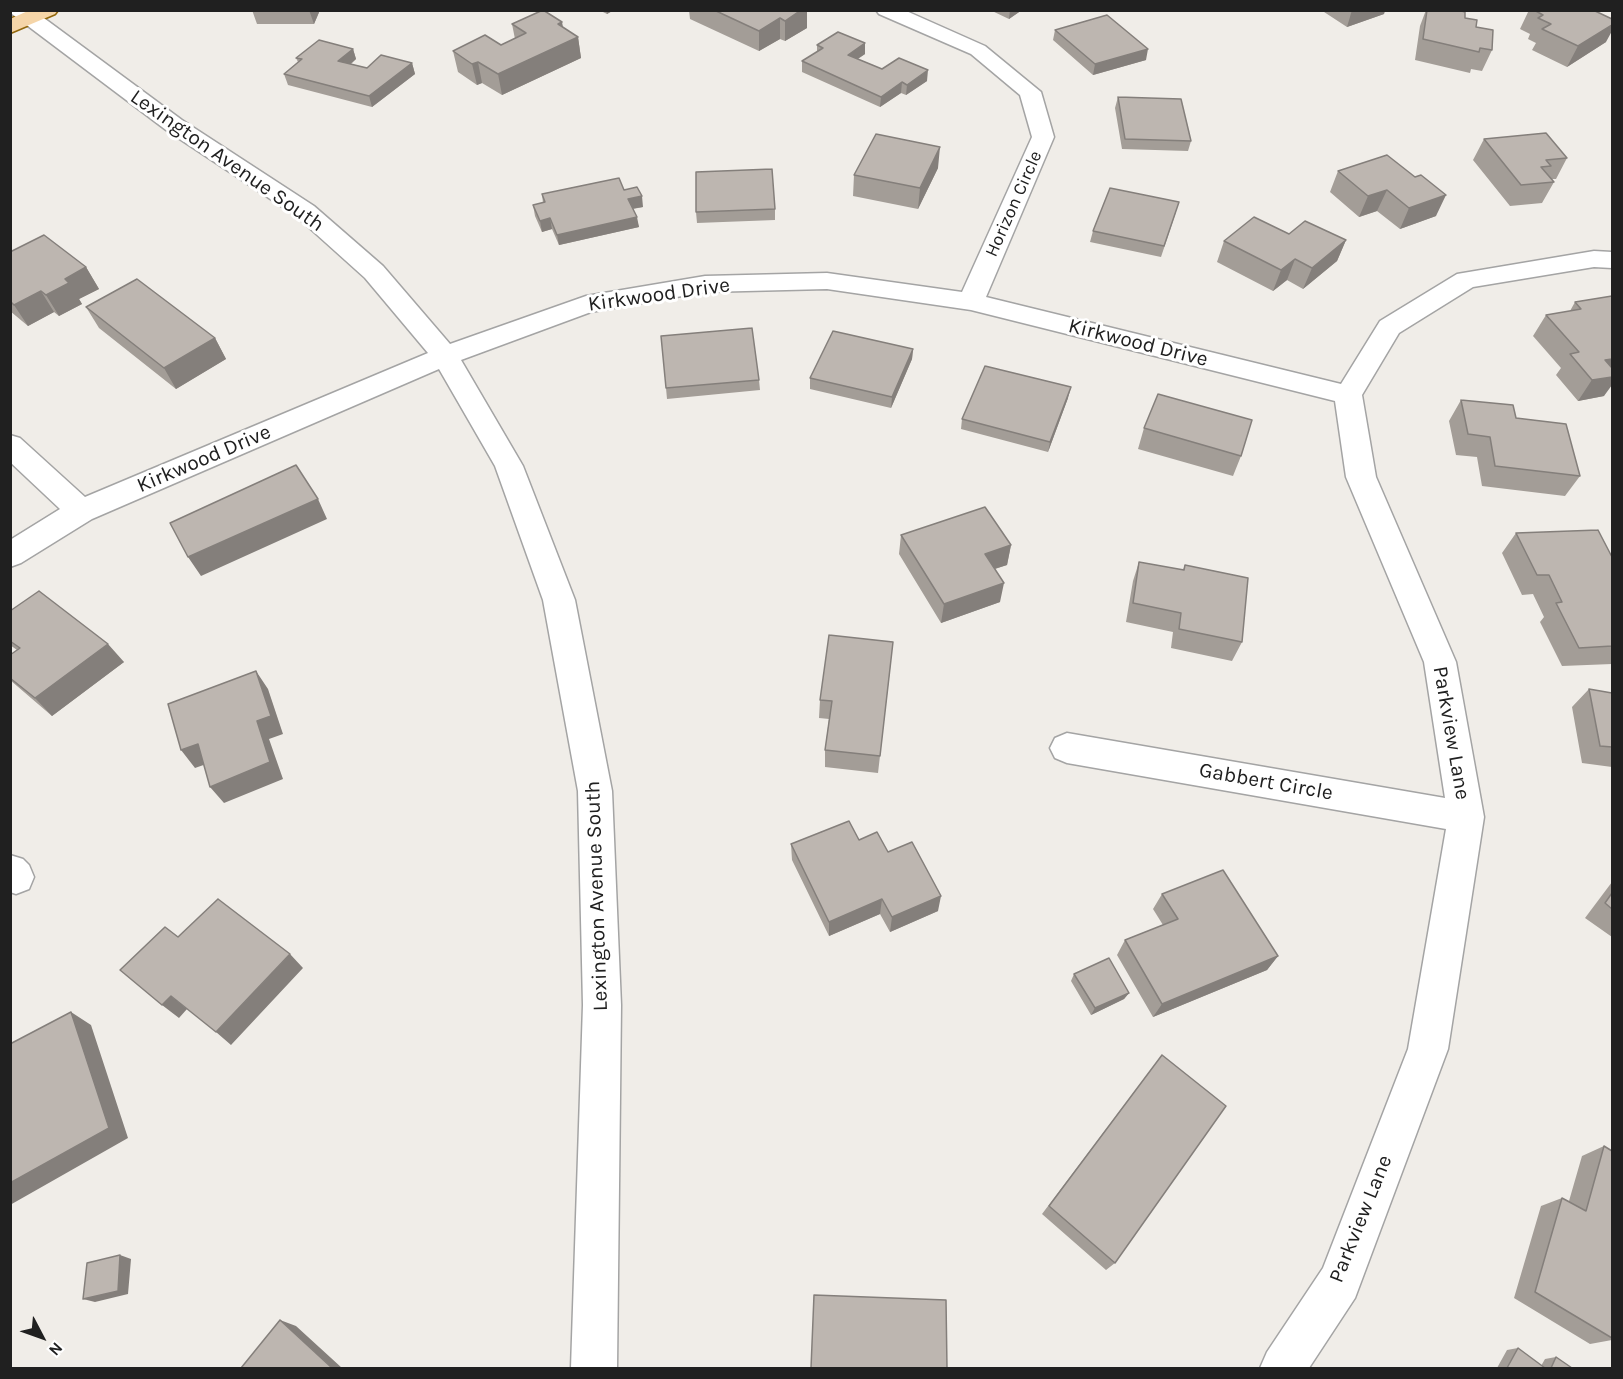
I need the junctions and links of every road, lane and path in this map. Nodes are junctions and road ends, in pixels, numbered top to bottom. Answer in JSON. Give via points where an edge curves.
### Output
{"nodes":[{"id":1,"x":886,"y":10,"type":"edge"},
{"id":2,"x":27,"y":16,"type":"edge"},
{"id":3,"x":1612,"y":261,"type":"edge"},
{"id":4,"x":971,"y":302,"type":"junction"},
{"id":5,"x":445,"y":356,"type":"junction"},
{"id":6,"x":1348,"y":395,"type":"junction"},
{"id":7,"x":10,"y":445,"type":"edge"},
{"id":8,"x":81,"y":511,"type":"junction"},
{"id":9,"x":10,"y":555,"type":"edge"},
{"id":10,"x":1067,"y":747,"type":"dead end"},
{"id":11,"x":1466,"y":817,"type":"junction"},
{"id":12,"x":594,"y":1368,"type":"edge"},
{"id":13,"x":1283,"y":1368,"type":"edge"}],
"edges":[{"from":1,"to":4,"type":"street","name":"Horizon Circle","via":[[978,50],[1030,92],[1037,114],[1043,137]]},
{"from":2,"to":5,"type":"street","name":"Lexington Avenue South","via":[[174,125],[305,212],[374,272]]},
{"from":3,"to":6,"type":"street","via":[[1594,259],[1466,280],[1389,327]]},
{"from":4,"to":5,"type":"street","name":"Kirkwood Drive","via":[[827,281],[705,284],[586,304]]},
{"from":4,"to":6,"type":"street","name":"Kirkwood Drive"},
{"from":5,"to":8,"type":"street","name":"Kirkwood Drive"},
{"from":5,"to":12,"type":"street","name":"Lexington Avenue South","via":[[509,466],[559,600],[595,791],[602,1005]]},
{"from":6,"to":11,"type":"street","name":"Parkview Lane","via":[[1361,477],[1440,662]]},
{"from":7,"to":8,"type":"street"},
{"from":8,"to":9,"type":"street","name":"Kirkwood Drive"},
{"from":10,"to":11,"type":"street","name":"Gabbert Circle"},
{"from":11,"to":13,"type":"street","name":"Parkview Lane","via":[[1428,1049],[1339,1282]]}]}
